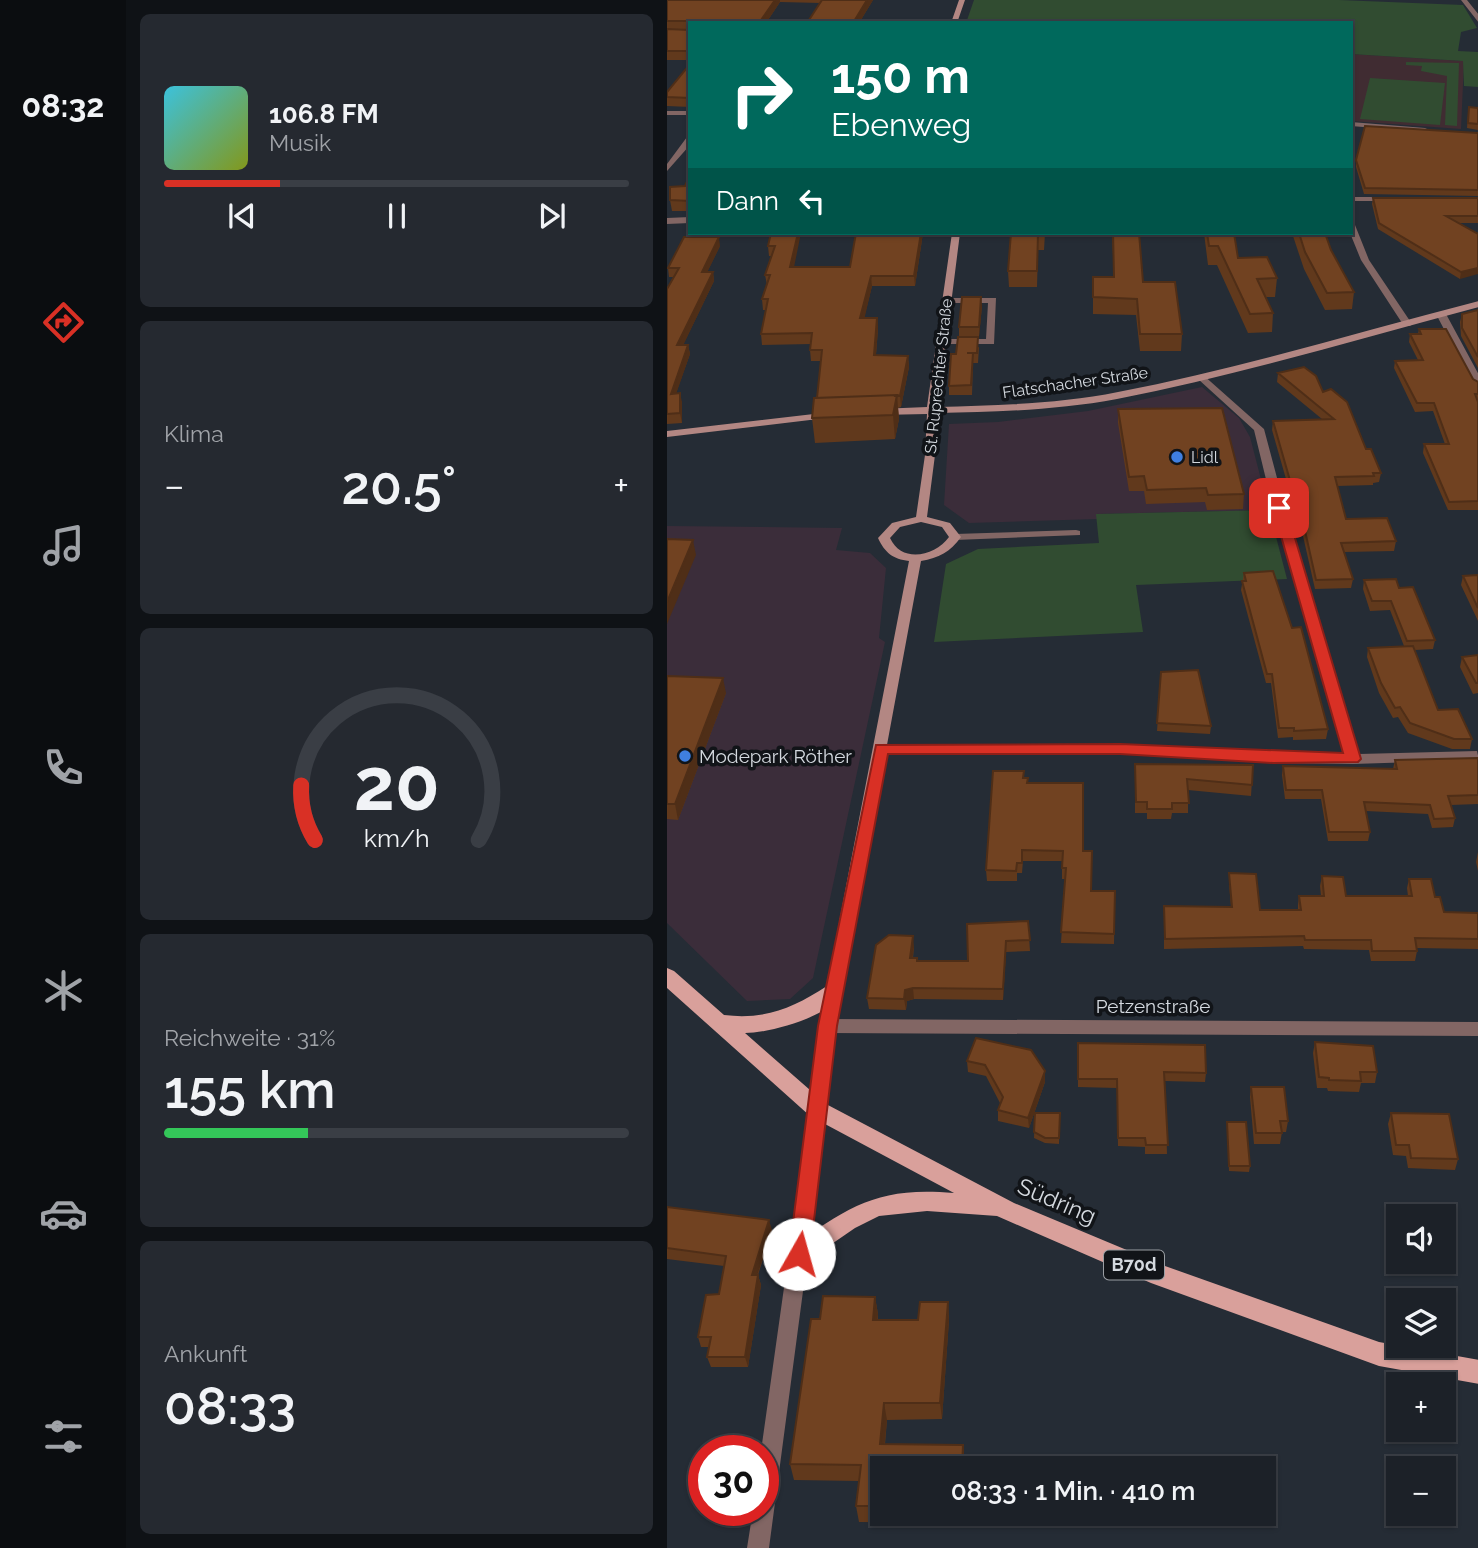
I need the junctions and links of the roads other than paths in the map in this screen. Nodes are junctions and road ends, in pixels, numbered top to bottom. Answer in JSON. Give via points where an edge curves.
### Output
{"nodes":[{"id":1,"x":962,"y":0,"type":"edge"},
{"id":2,"x":1464,"y":0,"type":"edge"},
{"id":3,"x":955,"y":21,"type":"edge"},
{"id":4,"x":1478,"y":21,"type":"edge"},
{"id":5,"x":667,"y":113,"type":"edge"},
{"id":6,"x":688,"y":113,"type":"edge"},
{"id":7,"x":1353,"y":124,"type":"edge"},
{"id":8,"x":1440,"y":131,"type":"edge"},
{"id":9,"x":688,"y":141,"type":"edge"},
{"id":10,"x":667,"y":169,"type":"edge"},
{"id":11,"x":1353,"y":199,"type":"edge"},
{"id":12,"x":1402,"y":199,"type":"edge"},
{"id":13,"x":688,"y":220,"type":"edge"},
{"id":14,"x":667,"y":221,"type":"edge"},
{"id":15,"x":1353,"y":230,"type":"edge"},
{"id":16,"x":956,"y":235,"type":"edge"},
{"id":17,"x":946,"y":301,"type":"junction"},
{"id":18,"x":1478,"y":304,"type":"edge"},
{"id":19,"x":1442,"y":314,"type":"junction"},
{"id":20,"x":1407,"y":324,"type":"junction"},
{"id":21,"x":941,"y":342,"type":"junction"},
{"id":22,"x":1202,"y":377,"type":"junction"},
{"id":23,"x":1478,"y":386,"type":"edge"},
{"id":24,"x":932,"y":411,"type":"junction"},
{"id":25,"x":870,"y":413,"type":"edge"},
{"id":26,"x":845,"y":414,"type":"edge"},
{"id":27,"x":667,"y":433,"type":"edge"},
{"id":28,"x":921,"y":519,"type":"junction"},
{"id":29,"x":1076,"y":533,"type":"dead end"},
{"id":30,"x":955,"y":537,"type":"junction"},
{"id":31,"x":916,"y":558,"type":"junction"},
{"id":32,"x":881,"y":749,"type":"junction"},
{"id":33,"x":1477,"y":756,"type":"edge"},
{"id":34,"x":1353,"y":759,"type":"junction"},
{"id":35,"x":667,"y":976,"type":"edge"},
{"id":36,"x":834,"y":992,"type":"junction"},
{"id":37,"x":717,"y":1022,"type":"junction"},
{"id":38,"x":827,"y":1026,"type":"junction"},
{"id":39,"x":1478,"y":1029,"type":"edge"},
{"id":40,"x":818,"y":1110,"type":"junction"},
{"id":41,"x":1006,"y":1210,"type":"junction"},
{"id":42,"x":799,"y":1254,"type":"junction"},
{"id":43,"x":1478,"y":1372,"type":"edge"},
{"id":44,"x":758,"y":1548,"type":"edge"}],
"edges":[{"from":1,"to":3,"type":"street"},
{"from":2,"to":4,"type":"street"},
{"from":5,"to":6,"type":"street"},
{"from":7,"to":8,"type":"street"},
{"from":9,"to":10,"type":"street"},
{"from":11,"to":12,"type":"street"},
{"from":13,"to":14,"type":"street"},
{"from":15,"to":20,"type":"street","via":[[1365,260]]},
{"from":16,"to":17,"type":"street","name":"St. Ruprechter Straße"},
{"from":17,"to":21,"type":"street","name":"St. Ruprechter Straße"},
{"from":17,"to":21,"type":"street","via":[[993,300],[991,342]]},
{"from":18,"to":19,"type":"street","name":"Flatschacher Straße"},
{"from":19,"to":20,"type":"street","name":"Flatschacher Straße"},
{"from":19,"to":23,"type":"street"},
{"from":20,"to":22,"type":"street","name":"Flatschacher Straße"},
{"from":21,"to":24,"type":"street","name":"St. Ruprechter Straße"},
{"from":22,"to":24,"type":"street","name":"Flatschacher Straße","via":[[1115,396]]},
{"from":22,"to":34,"type":"street","via":[[1259,429]]},
{"from":24,"to":25,"type":"street","name":"Flatschacher Straße"},
{"from":24,"to":28,"type":"street","name":"St. Ruprechter Straße"},
{"from":26,"to":27,"type":"street"},
{"from":28,"to":30,"type":"street","via":[[946,525]]},
{"from":28,"to":31,"type":"street","via":[[896,524],[884,538],[892,552]]},
{"from":29,"to":30,"type":"street"},
{"from":30,"to":31,"type":"street","via":[[942,553]]},
{"from":31,"to":32,"type":"street"},
{"from":32,"to":34,"type":"street","via":[[1120,749]]},
{"from":32,"to":36,"type":"street"},
{"from":33,"to":34,"type":"street"},
{"from":35,"to":37,"type":"main road","name":"Südring","number":"B70d"},
{"from":36,"to":37,"type":"main road","via":[[777,1023],[744,1026]]},
{"from":36,"to":38,"type":"street"},
{"from":37,"to":40,"type":"main road","name":"Südring","number":"B70d"},
{"from":38,"to":39,"type":"street","name":"Petzenstraße"},
{"from":38,"to":40,"type":"street"},
{"from":40,"to":41,"type":"main road","name":"Südring","number":"B70d"},
{"from":40,"to":42,"type":"street"},
{"from":41,"to":42,"type":"main road","via":[[925,1200],[891,1203],[862,1213]]},
{"from":41,"to":43,"type":"main road","name":"Südring","number":"B70d","via":[[1159,1275],[1379,1354]]},
{"from":42,"to":44,"type":"street"}]}
